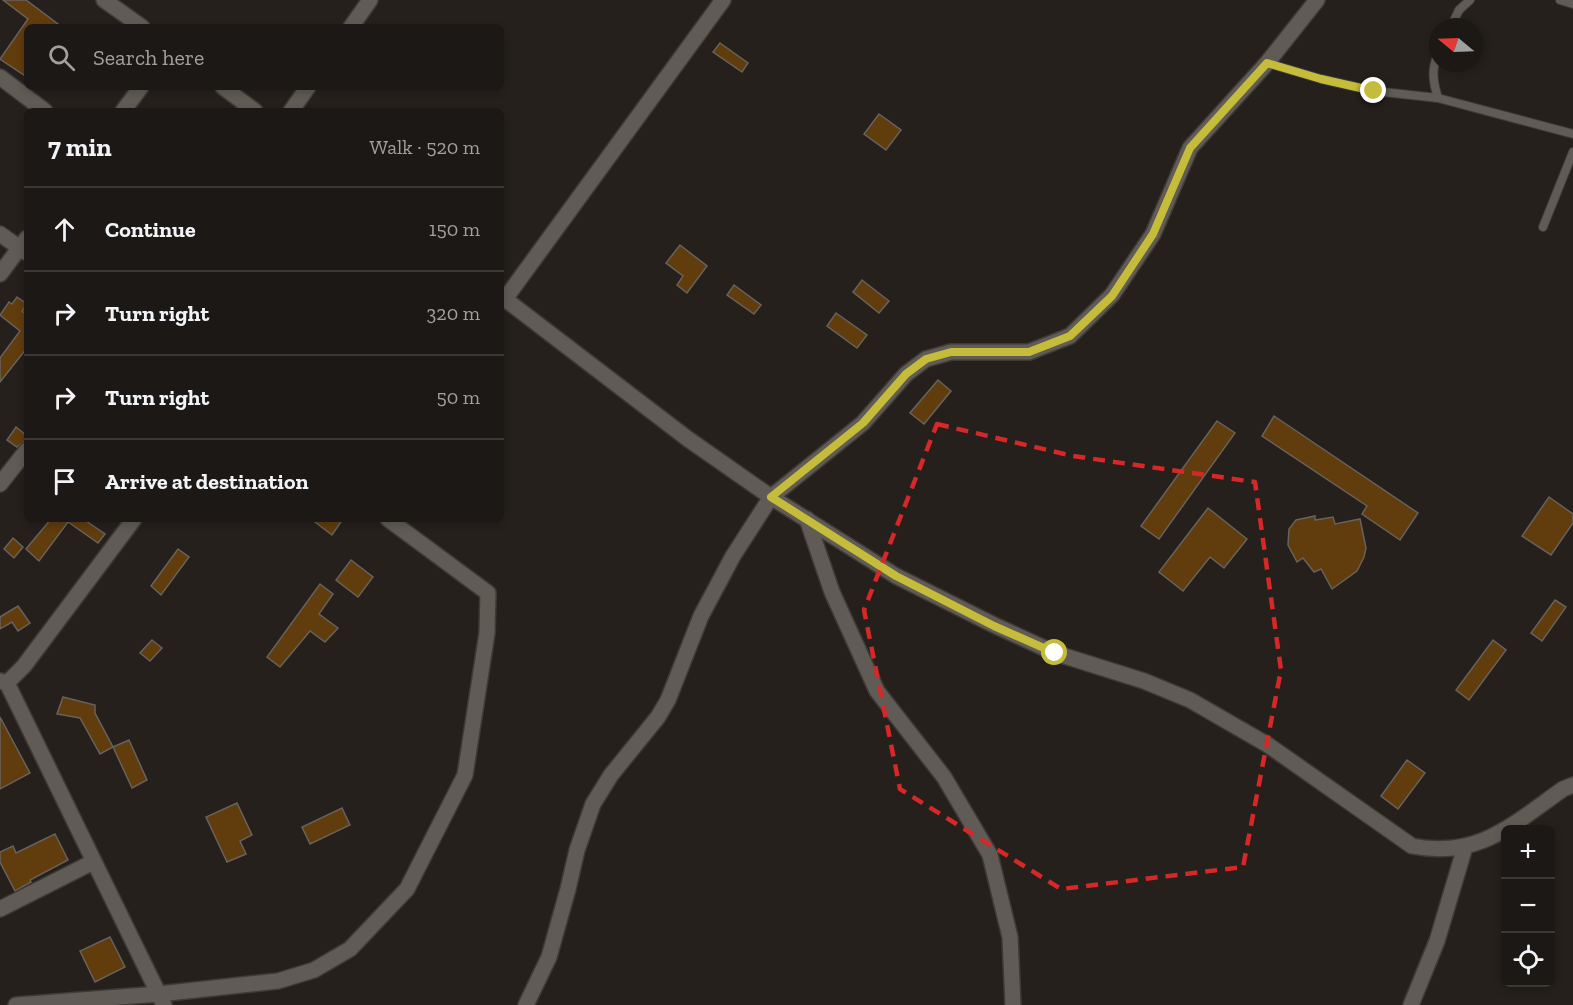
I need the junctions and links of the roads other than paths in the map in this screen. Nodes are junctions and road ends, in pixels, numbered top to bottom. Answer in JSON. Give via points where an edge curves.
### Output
{"nodes":[{"id":1,"x":104,"y":0,"type":"edge"},
{"id":2,"x":370,"y":0,"type":"edge"},
{"id":3,"x":723,"y":0,"type":"edge"},
{"id":4,"x":1304,"y":0,"type":"edge"},
{"id":5,"x":1317,"y":0,"type":"edge"},
{"id":6,"x":1470,"y":0,"type":"edge"},
{"id":7,"x":1560,"y":0,"type":"edge"},
{"id":8,"x":1573,"y":4,"type":"edge"},
{"id":9,"x":1304,"y":17,"type":"junction"},
{"id":10,"x":1455,"y":18,"type":"edge"},
{"id":11,"x":138,"y":24,"type":"edge"},
{"id":12,"x":353,"y":24,"type":"edge"},
{"id":13,"x":1267,"y":63,"type":"junction"},
{"id":14,"x":1434,"y":72,"type":"edge"},
{"id":15,"x":0,"y":77,"type":"edge"},
{"id":16,"x":139,"y":90,"type":"edge"},
{"id":17,"x":227,"y":90,"type":"edge"},
{"id":18,"x":306,"y":90,"type":"edge"},
{"id":19,"x":1438,"y":98,"type":"junction"},
{"id":20,"x":41,"y":108,"type":"edge"},
{"id":21,"x":125,"y":108,"type":"edge"},
{"id":22,"x":251,"y":108,"type":"edge"},
{"id":23,"x":293,"y":108,"type":"edge"},
{"id":24,"x":1573,"y":135,"type":"edge"},
{"id":25,"x":1573,"y":152,"type":"edge"},
{"id":26,"x":1543,"y":227,"type":"dead end"},
{"id":27,"x":0,"y":234,"type":"edge"},
{"id":28,"x":24,"y":247,"type":"edge"},
{"id":29,"x":0,"y":274,"type":"edge"},
{"id":30,"x":504,"y":297,"type":"edge"},
{"id":31,"x":504,"y":299,"type":"edge"},
{"id":32,"x":24,"y":454,"type":"edge"},
{"id":33,"x":0,"y":484,"type":"edge"},
{"id":34,"x":771,"y":497,"type":"junction"},
{"id":35,"x":807,"y":519,"type":"junction"},
{"id":36,"x":132,"y":522,"type":"edge"},
{"id":37,"x":392,"y":522,"type":"edge"},
{"id":38,"x":4,"y":682,"type":"edge"},
{"id":39,"x":1573,"y":785,"type":"edge"},
{"id":40,"x":1465,"y":847,"type":"junction"},
{"id":41,"x":93,"y":862,"type":"junction"},
{"id":42,"x":0,"y":909,"type":"edge"},
{"id":43,"x":161,"y":999,"type":"edge"},
{"id":44,"x":16,"y":1005,"type":"edge"},
{"id":45,"x":526,"y":1005,"type":"edge"},
{"id":46,"x":1013,"y":1005,"type":"edge"},
{"id":47,"x":1411,"y":1005,"type":"edge"}],
"edges":[{"from":1,"to":11,"type":"street"},
{"from":2,"to":12,"type":"street"},
{"from":3,"to":30,"type":"street"},
{"from":4,"to":9,"type":"street"},
{"from":5,"to":9,"type":"street"},
{"from":6,"to":10,"type":"lane"},
{"from":7,"to":8,"type":"lane"},
{"from":9,"to":13,"type":"street"},
{"from":13,"to":19,"type":"lane","via":[[1374,91]]},
{"from":13,"to":34,"type":"street","via":[[1190,148],[1153,234],[1112,296],[1070,336],[1029,352],[951,352],[926,359],[906,374],[863,423]]},
{"from":14,"to":19,"type":"lane"},
{"from":15,"to":20,"type":"street"},
{"from":16,"to":21,"type":"street"},
{"from":17,"to":22,"type":"street"},
{"from":18,"to":23,"type":"street"},
{"from":19,"to":24,"type":"lane"},
{"from":25,"to":26,"type":"lane"},
{"from":27,"to":28,"type":"street"},
{"from":28,"to":29,"type":"street"},
{"from":31,"to":34,"type":"street"},
{"from":32,"to":33,"type":"street"},
{"from":34,"to":35,"type":"street"},
{"from":34,"to":45,"type":"street","via":[[701,616],[668,700],[593,804],[549,957]]},
{"from":35,"to":40,"type":"street","via":[[896,576],[994,626],[1055,653],[1190,700],[1268,746],[1412,846]]},
{"from":35,"to":46,"type":"street","via":[[832,592],[877,691],[944,777],[990,855],[1010,937]]},
{"from":36,"to":38,"type":"street","via":[[24,666]]},
{"from":37,"to":43,"type":"street","via":[[489,593],[487,633],[465,775],[407,889],[350,949],[314,970],[278,981]]},
{"from":38,"to":41,"type":"street"},
{"from":39,"to":40,"type":"street","via":[[1498,834]]},
{"from":40,"to":47,"type":"street","via":[[1437,941]]},
{"from":41,"to":42,"type":"street"},
{"from":41,"to":43,"type":"street"},
{"from":43,"to":44,"type":"street"}]}
